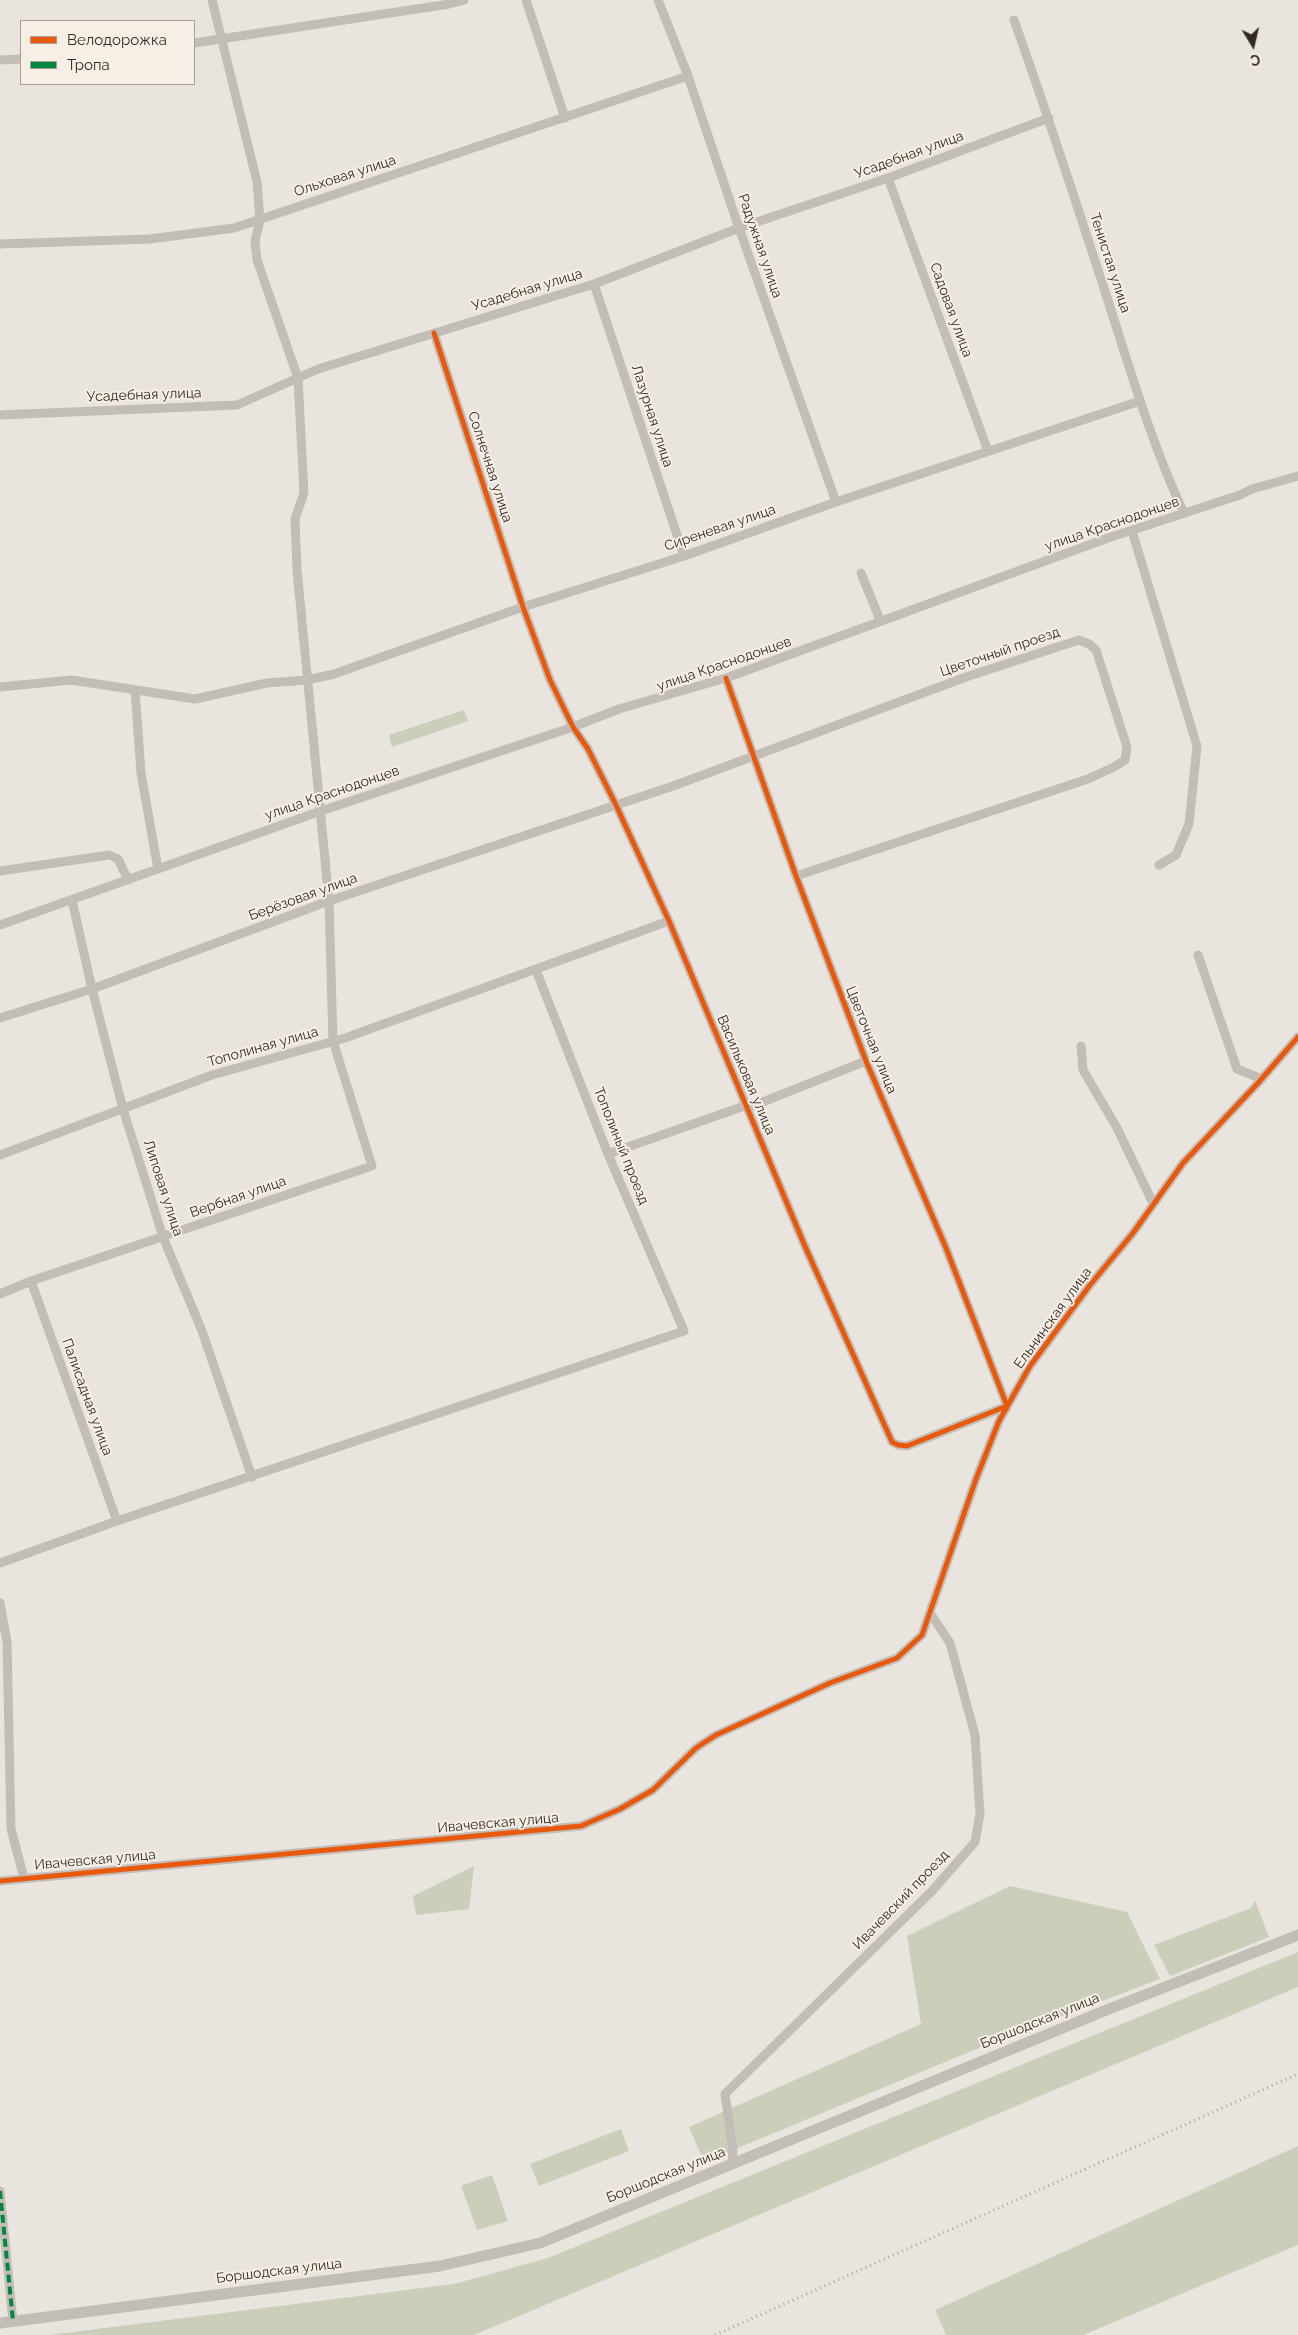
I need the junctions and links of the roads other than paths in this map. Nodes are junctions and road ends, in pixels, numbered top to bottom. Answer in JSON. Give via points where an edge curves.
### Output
{"nodes":[{"id":1,"x":212,"y":0,"type":"edge"},
{"id":2,"x":464,"y":0,"type":"edge"},
{"id":3,"x":526,"y":0,"type":"edge"},
{"id":4,"x":658,"y":0,"type":"edge"},
{"id":5,"x":1014,"y":20,"type":"dead end"},
{"id":6,"x":221,"y":40,"type":"junction"},
{"id":7,"x":195,"y":43,"type":"edge"},
{"id":8,"x":20,"y":59,"type":"edge"},
{"id":9,"x":0,"y":60,"type":"edge"},
{"id":10,"x":688,"y":76,"type":"junction"},
{"id":11,"x":565,"y":118,"type":"junction"},
{"id":12,"x":1049,"y":118,"type":"junction"},
{"id":13,"x":888,"y":178,"type":"junction"},
{"id":14,"x":260,"y":220,"type":"junction"},
{"id":15,"x":739,"y":228,"type":"junction"},
{"id":16,"x":0,"y":244,"type":"edge"},
{"id":17,"x":594,"y":284,"type":"junction"},
{"id":18,"x":434,"y":333,"type":"junction"},
{"id":19,"x":298,"y":378,"type":"junction"},
{"id":20,"x":1140,"y":401,"type":"junction"},
{"id":21,"x":0,"y":415,"type":"edge"},
{"id":22,"x":988,"y":452,"type":"junction"},
{"id":23,"x":1298,"y":476,"type":"edge"},
{"id":24,"x":836,"y":502,"type":"junction"},
{"id":25,"x":1184,"y":513,"type":"junction"},
{"id":26,"x":1132,"y":532,"type":"junction"},
{"id":27,"x":684,"y":556,"type":"junction"},
{"id":28,"x":860,"y":573,"type":"dead end"},
{"id":29,"x":523,"y":607,"type":"junction"},
{"id":30,"x":880,"y":620,"type":"junction"},
{"id":31,"x":726,"y":678,"type":"junction"},
{"id":32,"x":307,"y":680,"type":"junction"},
{"id":33,"x":0,"y":687,"type":"edge"},
{"id":34,"x":135,"y":690,"type":"junction"},
{"id":35,"x":573,"y":727,"type":"junction"},
{"id":36,"x":754,"y":757,"type":"junction"},
{"id":37,"x":616,"y":805,"type":"junction"},
{"id":38,"x":322,"y":811,"type":"junction"},
{"id":39,"x":1159,"y":865,"type":"dead end"},
{"id":40,"x":158,"y":869,"type":"junction"},
{"id":41,"x":0,"y":871,"type":"edge"},
{"id":42,"x":796,"y":876,"type":"junction"},
{"id":43,"x":128,"y":880,"type":"junction"},
{"id":44,"x":72,"y":900,"type":"junction"},
{"id":45,"x":329,"y":901,"type":"junction"},
{"id":46,"x":669,"y":921,"type":"junction"},
{"id":47,"x":0,"y":925,"type":"edge"},
{"id":48,"x":1198,"y":955,"type":"dead end"},
{"id":49,"x":536,"y":970,"type":"junction"},
{"id":50,"x":92,"y":989,"type":"junction"},
{"id":51,"x":0,"y":1018,"type":"edge"},
{"id":52,"x":1298,"y":1037,"type":"edge"},
{"id":53,"x":333,"y":1041,"type":"junction"},
{"id":54,"x":1081,"y":1046,"type":"dead end"},
{"id":55,"x":866,"y":1061,"type":"junction"},
{"id":56,"x":1262,"y":1079,"type":"junction"},
{"id":57,"x":747,"y":1105,"type":"junction"},
{"id":58,"x":123,"y":1108,"type":"junction"},
{"id":59,"x":608,"y":1154,"type":"junction"},
{"id":60,"x":0,"y":1155,"type":"edge"},
{"id":61,"x":1153,"y":1203,"type":"junction"},
{"id":62,"x":164,"y":1237,"type":"junction"},
{"id":63,"x":32,"y":1281,"type":"junction"},
{"id":64,"x":0,"y":1294,"type":"edge"},
{"id":65,"x":1007,"y":1406,"type":"junction"},
{"id":66,"x":252,"y":1477,"type":"junction"},
{"id":67,"x":117,"y":1521,"type":"junction"},
{"id":68,"x":0,"y":1564,"type":"edge"},
{"id":69,"x":0,"y":1603,"type":"edge"},
{"id":70,"x":930,"y":1613,"type":"junction"},
{"id":71,"x":922,"y":1635,"type":"joint"},
{"id":72,"x":24,"y":1878,"type":"junction"},
{"id":73,"x":0,"y":1881,"type":"edge"},
{"id":74,"x":1298,"y":1935,"type":"edge"},
{"id":75,"x":732,"y":2164,"type":"junction"},
{"id":76,"x":0,"y":2191,"type":"edge"},
{"id":77,"x":12,"y":2321,"type":"junction"},
{"id":78,"x":0,"y":2322,"type":"edge"}],
"edges":[{"from":1,"to":6,"type":"street"},
{"from":2,"to":6,"type":"street"},
{"from":3,"to":11,"type":"street"},
{"from":4,"to":10,"type":"street","name":"Радужная улица"},
{"from":5,"to":12,"type":"street","name":"Тенистая улица"},
{"from":6,"to":7,"type":"street"},
{"from":6,"to":14,"type":"street","via":[[257,182]]},
{"from":8,"to":9,"type":"street"},
{"from":10,"to":11,"type":"street","name":"Ольховая улица"},
{"from":10,"to":15,"type":"street","name":"Радужная улица"},
{"from":11,"to":14,"type":"street","name":"Ольховая улица"},
{"from":12,"to":13,"type":"street","name":"Усадебная улица"},
{"from":12,"to":20,"type":"street","name":"Тенистая улица"},
{"from":13,"to":15,"type":"street","name":"Усадебная улица"},
{"from":13,"to":22,"type":"street","name":"Садовая улица"},
{"from":14,"to":16,"type":"street","name":"Ольховая улица","via":[[234,228],[150,239]]},
{"from":14,"to":19,"type":"street","via":[[255,241],[257,260]]},
{"from":15,"to":17,"type":"street","name":"Усадебная улица"},
{"from":15,"to":24,"type":"street","name":"Радужная улица"},
{"from":17,"to":18,"type":"street","name":"Усадебная улица"},
{"from":17,"to":27,"type":"street","name":"Лазурная улица"},
{"from":18,"to":19,"type":"street","name":"Усадебная улица"},
{"from":18,"to":29,"type":"street","name":"Солнечная улица"},
{"from":19,"to":21,"type":"street","name":"Усадебная улица","via":[[237,405]]},
{"from":19,"to":32,"type":"street","via":[[304,493],[294,519]]},
{"from":20,"to":22,"type":"street","name":"Сиреневая улица"},
{"from":20,"to":25,"type":"street","name":"Тенистая улица"},
{"from":22,"to":24,"type":"street","name":"Сиреневая улица"},
{"from":23,"to":25,"type":"street","name":"улица Краснодонцев"},
{"from":24,"to":27,"type":"street","name":"Сиреневая улица"},
{"from":25,"to":26,"type":"street","name":"улица Краснодонцев"},
{"from":26,"to":30,"type":"street","name":"улица Краснодонцев"},
{"from":26,"to":39,"type":"street","via":[[1197,746],[1189,824],[1176,855]]},
{"from":27,"to":29,"type":"street","name":"Сиреневая улица"},
{"from":28,"to":30,"type":"street"},
{"from":29,"to":32,"type":"street","name":"Сиреневая улица","via":[[350,669]]},
{"from":29,"to":35,"type":"street","name":"Васильковая улица","via":[[550,680]]},
{"from":30,"to":31,"type":"street","name":"улица Краснодонцев"},
{"from":31,"to":35,"type":"street","name":"улица Краснодонцев"},
{"from":31,"to":36,"type":"street","name":"Цветочная улица"},
{"from":32,"to":34,"type":"street","name":"Сиреневая улица","via":[[267,683],[195,700]]},
{"from":32,"to":38,"type":"street"},
{"from":33,"to":34,"type":"street","name":"Сиреневая улица","via":[[71,680]]},
{"from":34,"to":40,"type":"street","via":[[141,773]]},
{"from":35,"to":37,"type":"street","name":"Васильковая улица","via":[[588,749]]},
{"from":35,"to":38,"type":"street","name":"улица Краснодонцев"},
{"from":36,"to":37,"type":"street","name":"Цветочный проезд"},
{"from":36,"to":42,"type":"street","name":"Цветочная улица"},
{"from":36,"to":42,"type":"street","name":"Цветочный проезд","via":[[966,677],[1079,640],[1096,650],[1127,747],[1125,760],[1088,778]]},
{"from":37,"to":45,"type":"street","name":"Берёзовая улица"},
{"from":37,"to":46,"type":"street","name":"Васильковая улица"},
{"from":38,"to":40,"type":"street","name":"улица Краснодонцев"},
{"from":38,"to":45,"type":"street"},
{"from":40,"to":43,"type":"street","name":"улица Краснодонцев"},
{"from":41,"to":43,"type":"street","via":[[109,855],[118,859]]},
{"from":42,"to":55,"type":"street","name":"Цветочная улица"},
{"from":43,"to":44,"type":"street","name":"улица Краснодонцев"},
{"from":44,"to":47,"type":"street","name":"улица Краснодонцев"},
{"from":44,"to":50,"type":"street","name":"Липовая улица"},
{"from":45,"to":50,"type":"street","name":"Берёзовая улица"},
{"from":45,"to":53,"type":"street"},
{"from":46,"to":49,"type":"street","name":"Тополиная улица"},
{"from":46,"to":57,"type":"street","name":"Васильковая улица"},
{"from":48,"to":56,"type":"street","via":[[1237,1069]]},
{"from":49,"to":53,"type":"street","name":"Тополиная улица"},
{"from":49,"to":59,"type":"street","name":"Тополиный проезд"},
{"from":50,"to":51,"type":"street","name":"Берёзовая улица"},
{"from":50,"to":58,"type":"street","name":"Липовая улица"},
{"from":52,"to":56,"type":"street","name":"Ельнинская улица"},
{"from":53,"to":58,"type":"street","name":"Тополиная улица","via":[[212,1075]]},
{"from":53,"to":62,"type":"street","name":"Вербная улица","via":[[372,1166]]},
{"from":54,"to":61,"type":"street","via":[[1083,1070],[1117,1128]]},
{"from":55,"to":57,"type":"street","via":[[755,1105]]},
{"from":55,"to":65,"type":"street","name":"Цветочная улица","via":[[946,1248]]},
{"from":56,"to":61,"type":"street","name":"Ельнинская улица","via":[[1189,1156]]},
{"from":57,"to":59,"type":"street"},
{"from":57,"to":65,"type":"street","name":"Васильковая улица","via":[[804,1244],[892,1442],[908,1446]]},
{"from":58,"to":60,"type":"street","name":"Тополиная улица"},
{"from":58,"to":62,"type":"street","name":"Липовая улица"},
{"from":59,"to":66,"type":"street","name":"Тополиный проезд","via":[[684,1331]]},
{"from":61,"to":65,"type":"street","name":"Ельнинская улица","via":[[1030,1366]]},
{"from":62,"to":63,"type":"street","name":"Вербная улица"},
{"from":62,"to":66,"type":"street","name":"Липовая улица","via":[[202,1331]]},
{"from":63,"to":64,"type":"street","name":"Вербная улица"},
{"from":63,"to":67,"type":"street","name":"Палисадная улица"},
{"from":65,"to":70,"type":"street","name":"Ельнинская улица","via":[[976,1479]]},
{"from":66,"to":67,"type":"street"},
{"from":67,"to":68,"type":"street"},
{"from":69,"to":72,"type":"street","via":[[7,1642],[11,1829]]},
{"from":70,"to":71,"type":"street","name":"Ельнинская улица"},
{"from":70,"to":75,"type":"street","name":"Ивачевский проезд","via":[[950,1643],[975,1735],[980,1814],[976,1842],[932,1891],[724,2094],[733,2150]]},
{"from":71,"to":72,"type":"street","name":"Ивачевская улица","via":[[896,1658],[830,1683],[716,1736],[696,1748],[653,1790],[581,1826]]},
{"from":72,"to":73,"type":"street","name":"Ивачевская улица"},
{"from":74,"to":75,"type":"street","name":"Боршодская улица","via":[[1109,2008]]},
{"from":75,"to":77,"type":"street","name":"Боршодская улица","via":[[540,2243],[474,2259]]},
{"from":76,"to":77,"type":"street"},
{"from":77,"to":78,"type":"street","name":"Боршодская улица"}]}
